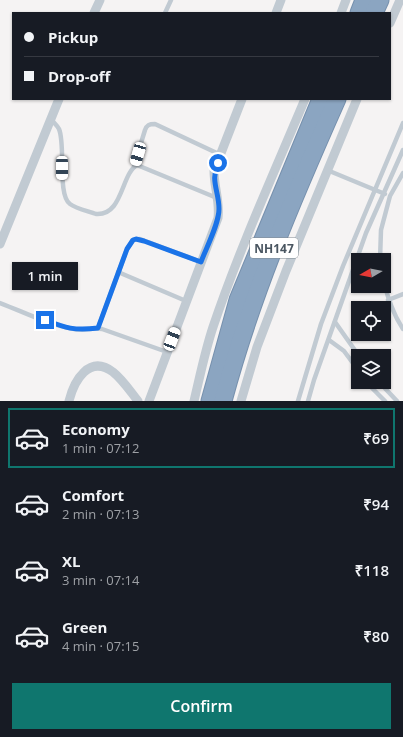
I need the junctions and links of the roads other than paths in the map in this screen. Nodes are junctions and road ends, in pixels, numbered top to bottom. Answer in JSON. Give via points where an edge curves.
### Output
{"nodes":[{"id":1,"x":100,"y":0,"type":"edge"},
{"id":2,"x":171,"y":0,"type":"edge"},
{"id":3,"x":280,"y":0,"type":"edge"},
{"id":4,"x":346,"y":0,"type":"edge"},
{"id":5,"x":364,"y":0,"type":"edge"},
{"id":6,"x":380,"y":0,"type":"edge"},
{"id":7,"x":400,"y":0,"type":"edge"},
{"id":8,"x":94,"y":12,"type":"edge"},
{"id":9,"x":165,"y":12,"type":"edge"},
{"id":10,"x":276,"y":12,"type":"edge"},
{"id":11,"x":341,"y":12,"type":"edge"},
{"id":12,"x":359,"y":12,"type":"edge"},
{"id":13,"x":374,"y":12,"type":"edge"},
{"id":14,"x":391,"y":21,"type":"edge"},
{"id":15,"x":59,"y":100,"type":"edge"},
{"id":16,"x":242,"y":100,"type":"edge"},
{"id":17,"x":305,"y":100,"type":"edge"},
{"id":18,"x":321,"y":100,"type":"edge"},
{"id":19,"x":337,"y":100,"type":"edge"},
{"id":20,"x":357,"y":100,"type":"edge"},
{"id":21,"x":51,"y":119,"type":"junction"},
{"id":22,"x":403,"y":123,"type":"edge"},
{"id":23,"x":403,"y":150,"type":"edge"},
{"id":24,"x":221,"y":154,"type":"junction"},
{"id":25,"x":134,"y":166,"type":"junction"},
{"id":26,"x":327,"y":170,"type":"junction"},
{"id":27,"x":403,"y":173,"type":"edge"},
{"id":28,"x":375,"y":189,"type":"junction"},
{"id":29,"x":384,"y":193,"type":"junction"},
{"id":30,"x":390,"y":196,"type":"junction"},
{"id":31,"x":218,"y":198,"type":"junction"},
{"id":32,"x":0,"y":244,"type":"edge"},
{"id":33,"x":380,"y":253,"type":"edge"},
{"id":34,"x":201,"y":262,"type":"junction"},
{"id":35,"x":118,"y":272,"type":"junction"},
{"id":36,"x":386,"y":293,"type":"edge"},
{"id":37,"x":403,"y":294,"type":"edge"},
{"id":38,"x":388,"y":300,"type":"junction"},
{"id":39,"x":186,"y":301,"type":"junction"},
{"id":40,"x":0,"y":303,"type":"edge"},
{"id":41,"x":335,"y":322,"type":"junction"},
{"id":42,"x":98,"y":328,"type":"junction"},
{"id":43,"x":403,"y":329,"type":"edge"},
{"id":44,"x":328,"y":340,"type":"junction"},
{"id":45,"x":354,"y":349,"type":"edge"},
{"id":46,"x":167,"y":352,"type":"junction"},
{"id":47,"x":351,"y":360,"type":"edge"},
{"id":48,"x":373,"y":389,"type":"edge"},
{"id":49,"x":386,"y":389,"type":"edge"},
{"id":50,"x":68,"y":401,"type":"edge"},
{"id":51,"x":138,"y":401,"type":"edge"},
{"id":52,"x":148,"y":401,"type":"edge"},
{"id":53,"x":194,"y":401,"type":"edge"},
{"id":54,"x":210,"y":401,"type":"edge"},
{"id":55,"x":223,"y":401,"type":"edge"},
{"id":56,"x":241,"y":401,"type":"edge"},
{"id":57,"x":298,"y":401,"type":"edge"},
{"id":58,"x":308,"y":401,"type":"edge"},
{"id":59,"x":385,"y":401,"type":"edge"},
{"id":60,"x":397,"y":401,"type":"edge"}],
"edges":[{"from":1,"to":8,"type":"street"},
{"from":2,"to":9,"type":"lane"},
{"from":3,"to":10,"type":"street"},
{"from":4,"to":11,"type":"street"},
{"from":5,"to":12,"type":"highway"},
{"from":6,"to":13,"type":"highway"},
{"from":7,"to":14,"type":"street"},
{"from":15,"to":21,"type":"street"},
{"from":16,"to":24,"type":"street"},
{"from":17,"to":53,"type":"street","via":[[261,200],[218,313]]},
{"from":18,"to":54,"type":"highway","number":"NH147","via":[[244,283]]},
{"from":19,"to":55,"type":"highway","number":"NH147","via":[[290,206],[257,290]]},
{"from":20,"to":26,"type":"street"},
{"from":21,"to":25,"type":"lane","via":[[59,130],[62,145],[62,184],[70,204],[96,214],[108,211],[114,205]]},
{"from":21,"to":32,"type":"street"},
{"from":22,"to":28,"type":"lane"},
{"from":23,"to":29,"type":"lane"},
{"from":24,"to":25,"type":"lane","via":[[155,124],[149,124],[146,126]]},
{"from":24,"to":31,"type":"street","via":[[214,171]]},
{"from":25,"to":31,"type":"lane","via":[[141,166]]},
{"from":26,"to":28,"type":"lane"},
{"from":26,"to":56,"type":"street","via":[[257,348]]},
{"from":27,"to":30,"type":"lane"},
{"from":28,"to":29,"type":"lane"},
{"from":28,"to":57,"type":"lane","via":[[321,324]]},
{"from":29,"to":30,"type":"lane"},
{"from":29,"to":41,"type":"lane","via":[[366,234]]},
{"from":30,"to":33,"type":"lane","via":[[381,230]]},
{"from":31,"to":34,"type":"street","via":[[218,218]]},
{"from":34,"to":35,"type":"lane","via":[[136,239],[127,249]]},
{"from":34,"to":39,"type":"street"},
{"from":35,"to":39,"type":"lane"},
{"from":35,"to":42,"type":"lane"},
{"from":36,"to":38,"type":"lane"},
{"from":37,"to":38,"type":"lane"},
{"from":38,"to":43,"type":"lane"},
{"from":39,"to":46,"type":"street"},
{"from":40,"to":42,"type":"lane","via":[[67,328]]},
{"from":41,"to":44,"type":"lane"},
{"from":41,"to":45,"type":"lane"},
{"from":42,"to":46,"type":"lane"},
{"from":44,"to":47,"type":"lane","via":[[344,351]]},
{"from":44,"to":58,"type":"lane"},
{"from":46,"to":52,"type":"street"},
{"from":48,"to":59,"type":"lane"},
{"from":49,"to":60,"type":"lane"},
{"from":50,"to":51,"type":"street","via":[[77,379],[92,367],[100,366],[114,373]]}]}
